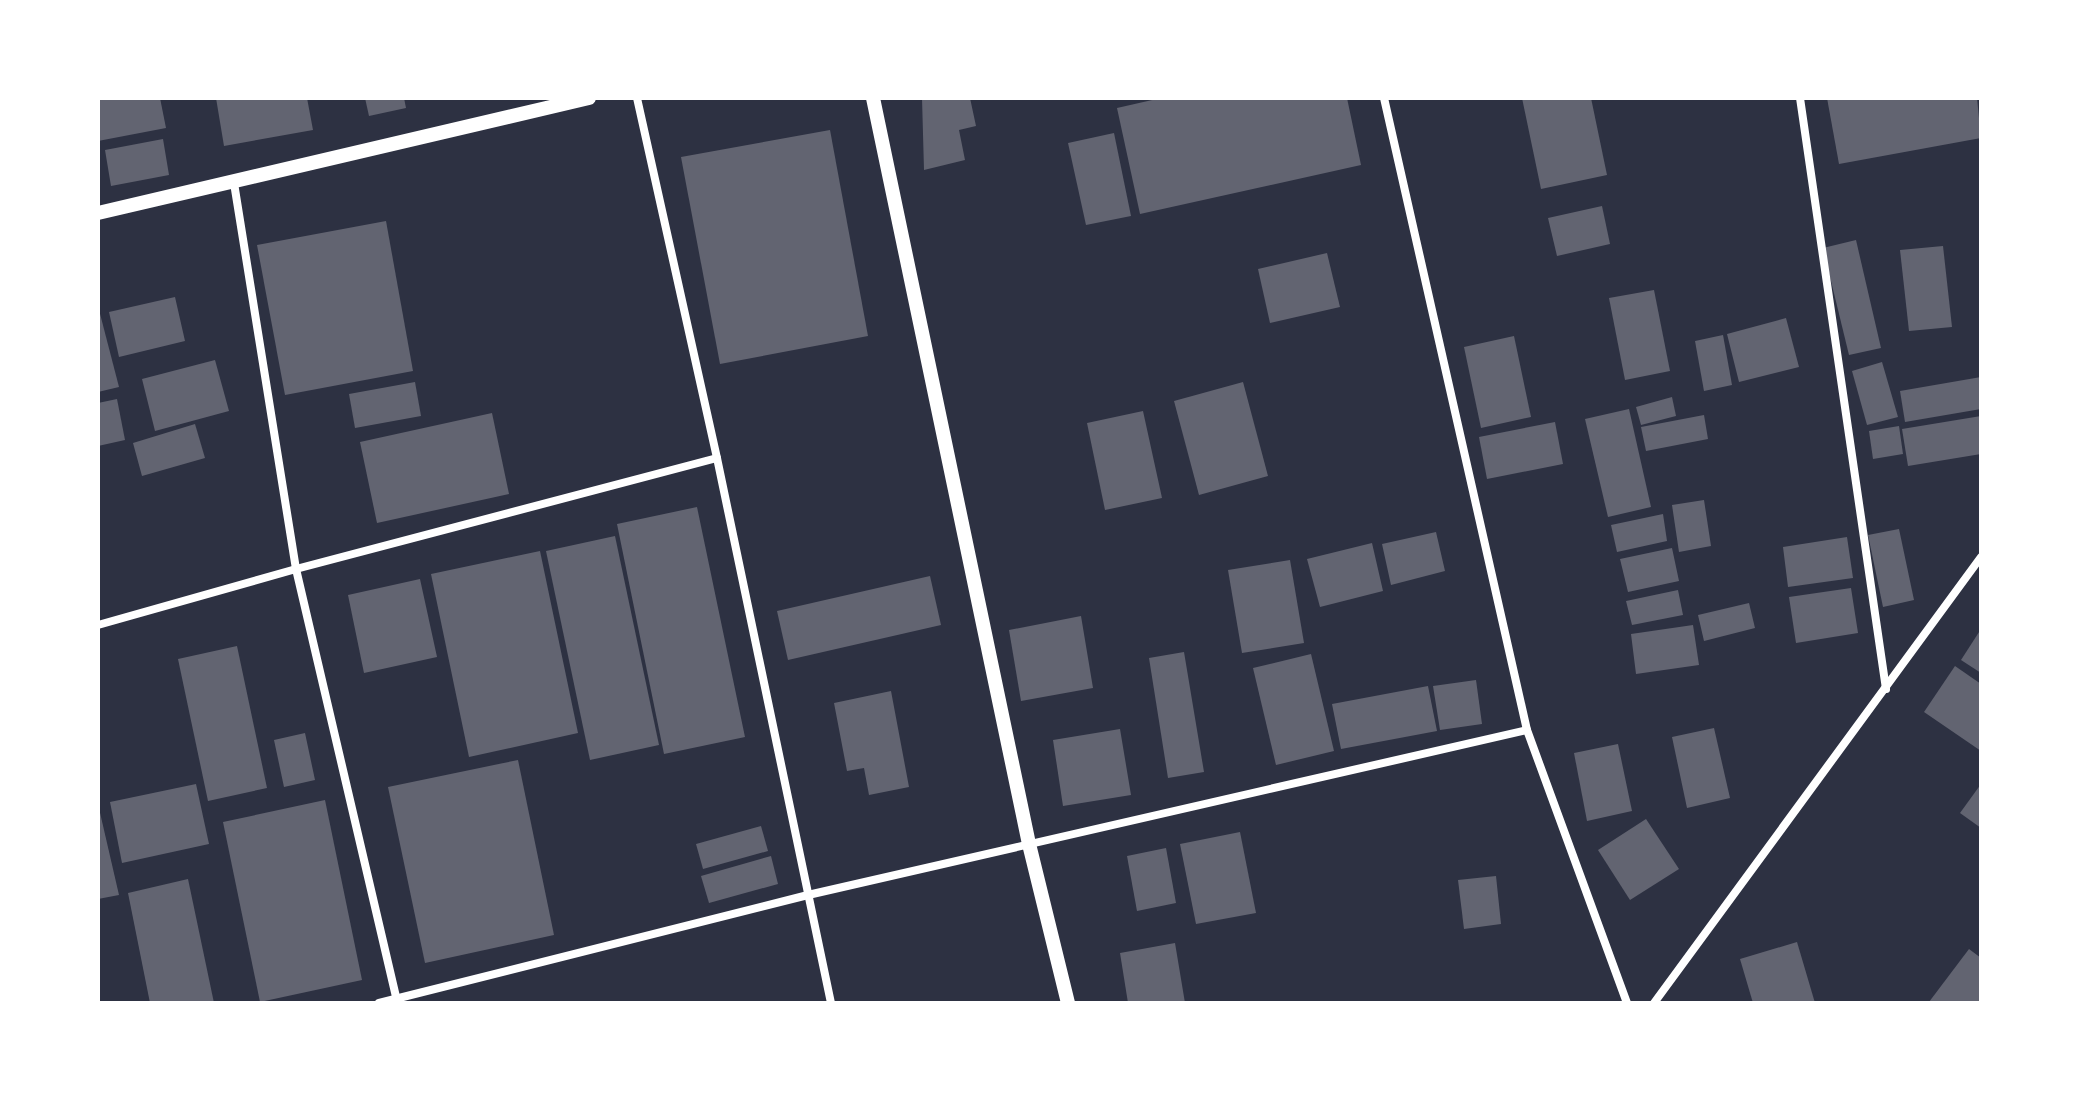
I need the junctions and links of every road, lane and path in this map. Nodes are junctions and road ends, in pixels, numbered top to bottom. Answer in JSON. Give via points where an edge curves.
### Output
{"nodes":[{"id":1,"x":589,"y":98,"type":"edge"},
{"id":2,"x":637,"y":98,"type":"edge"},
{"id":3,"x":873,"y":98,"type":"edge"},
{"id":4,"x":1384,"y":98,"type":"edge"},
{"id":5,"x":1800,"y":98,"type":"edge"},
{"id":6,"x":234,"y":183,"type":"junction"},
{"id":7,"x":98,"y":213,"type":"edge"},
{"id":8,"x":717,"y":458,"type":"junction"},
{"id":9,"x":1981,"y":557,"type":"edge"},
{"id":10,"x":296,"y":569,"type":"junction"},
{"id":11,"x":1978,"y":569,"type":"edge"},
{"id":12,"x":98,"y":625,"type":"edge"},
{"id":13,"x":1886,"y":689,"type":"junction"},
{"id":14,"x":1527,"y":730,"type":"junction"},
{"id":15,"x":1029,"y":844,"type":"junction"},
{"id":16,"x":808,"y":895,"type":"junction"},
{"id":17,"x":397,"y":1000,"type":"edge"},
{"id":18,"x":379,"y":1003,"type":"edge"},
{"id":19,"x":831,"y":1003,"type":"edge"},
{"id":20,"x":1068,"y":1003,"type":"edge"},
{"id":21,"x":1627,"y":1003,"type":"edge"},
{"id":22,"x":1654,"y":1003,"type":"edge"}],
"edges":[{"from":1,"to":6,"type":"street"},
{"from":2,"to":8,"type":"street"},
{"from":3,"to":15,"type":"street"},
{"from":4,"to":14,"type":"street"},
{"from":5,"to":13,"type":"street"},
{"from":6,"to":7,"type":"street"},
{"from":6,"to":10,"type":"street"},
{"from":8,"to":10,"type":"street"},
{"from":8,"to":16,"type":"street"},
{"from":9,"to":11,"type":"street"},
{"from":10,"to":12,"type":"street"},
{"from":10,"to":17,"type":"street"},
{"from":11,"to":13,"type":"street"},
{"from":13,"to":22,"type":"street"},
{"from":14,"to":15,"type":"street"},
{"from":14,"to":21,"type":"street"},
{"from":15,"to":16,"type":"street"},
{"from":15,"to":20,"type":"street"},
{"from":16,"to":17,"type":"street"},
{"from":16,"to":19,"type":"street"},
{"from":17,"to":18,"type":"street"}]}
